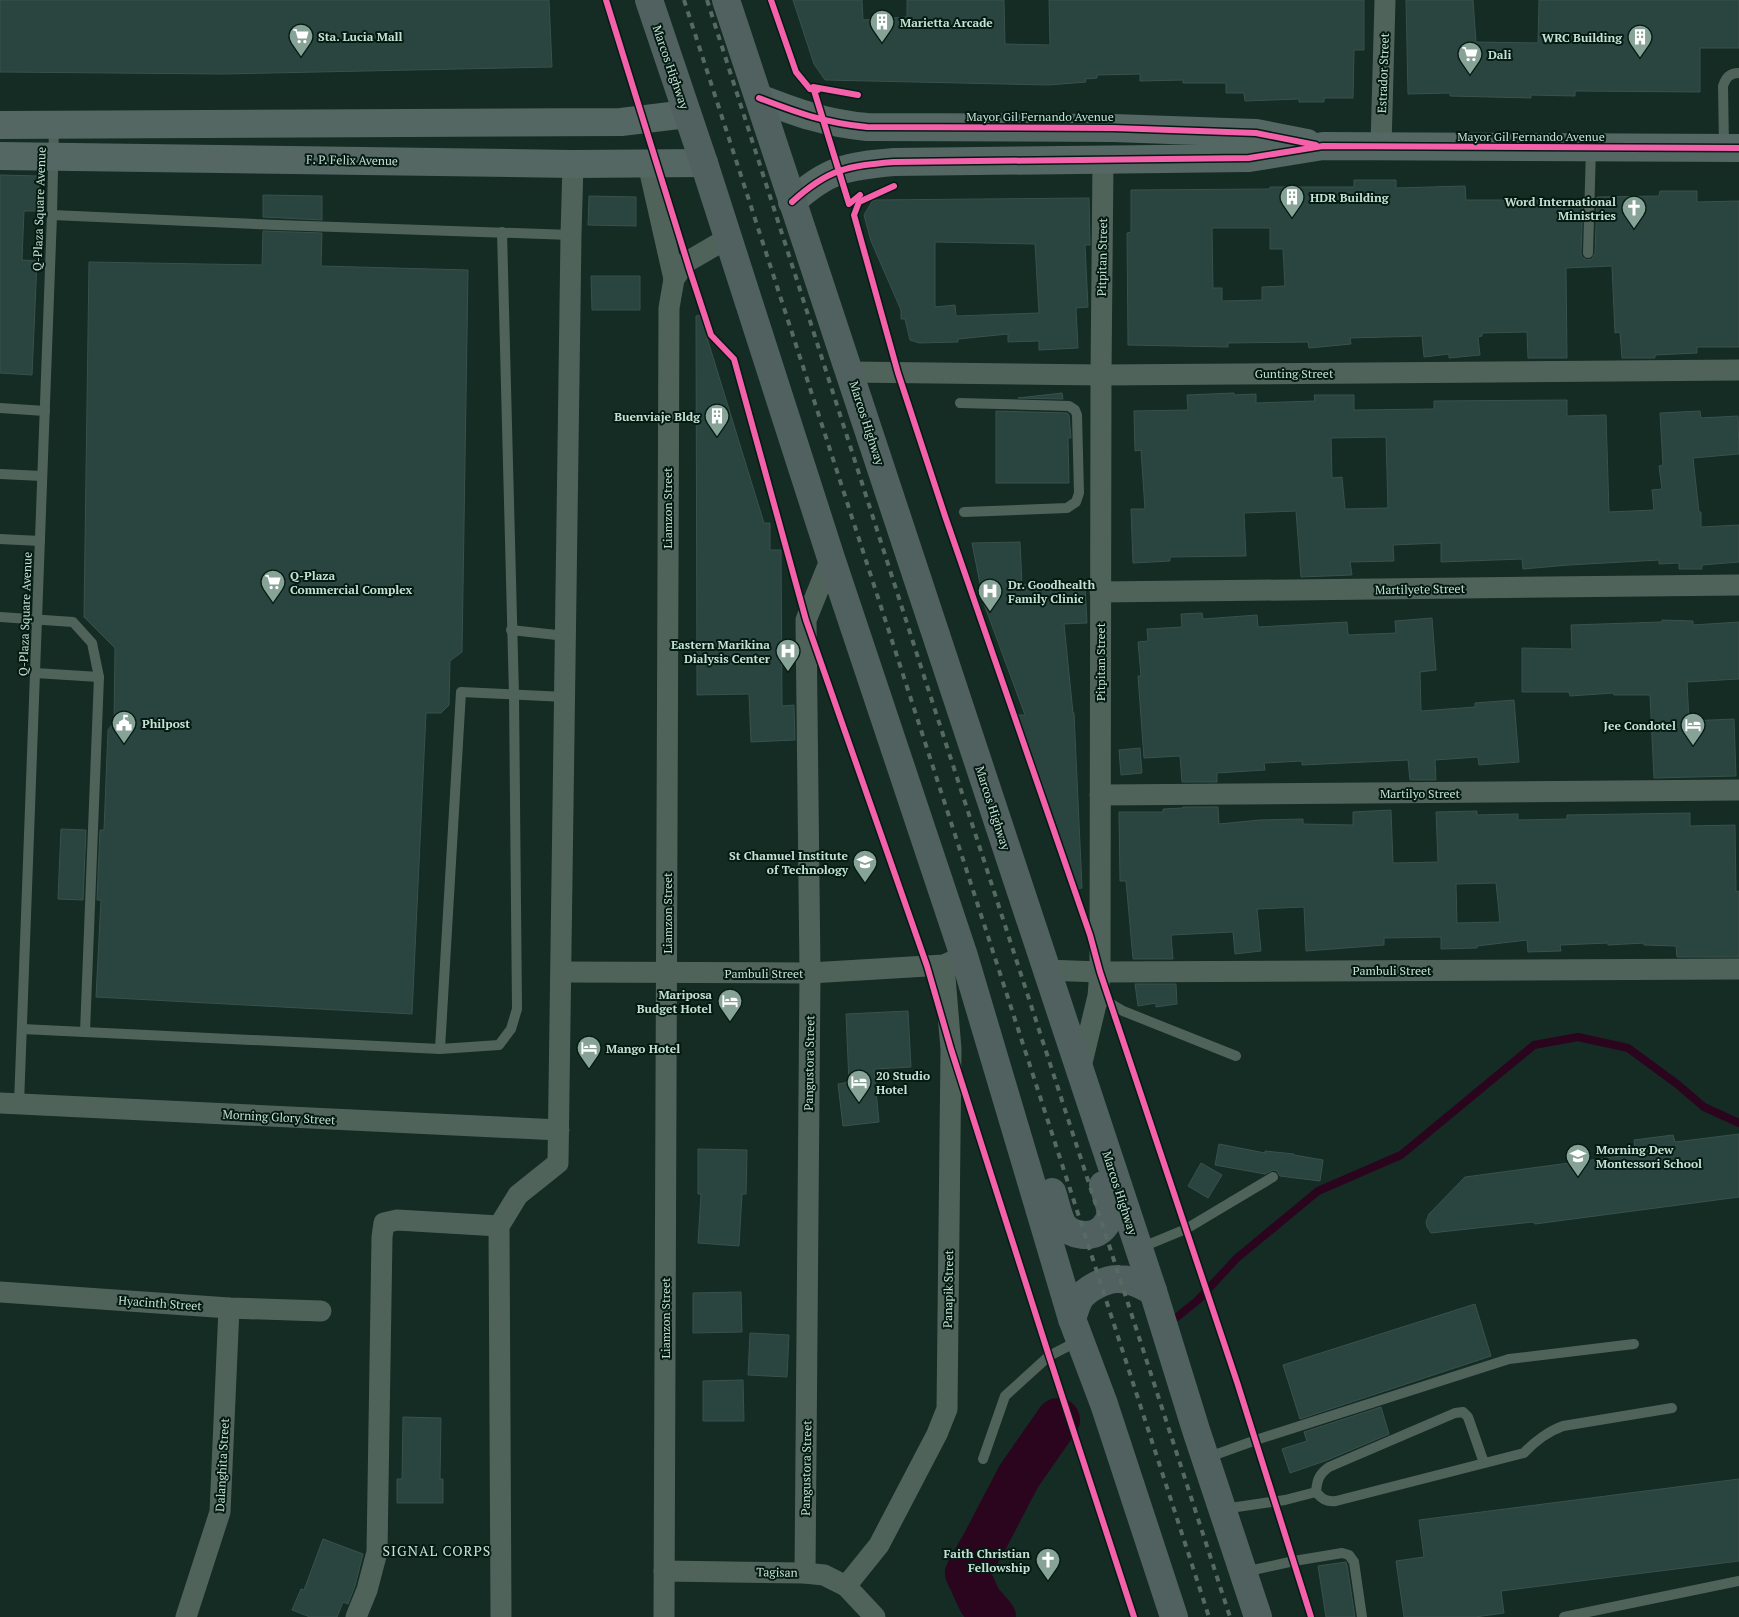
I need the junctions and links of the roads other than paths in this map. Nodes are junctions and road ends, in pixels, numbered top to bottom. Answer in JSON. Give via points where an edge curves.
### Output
{"nodes":[{"id":1,"x":649,"y":0,"type":"edge"},
{"id":2,"x":726,"y":0,"type":"edge"},
{"id":3,"x":1386,"y":0,"type":"edge"},
{"id":4,"x":1739,"y":73,"type":"edge"},
{"id":5,"x":759,"y":98,"type":"junction"},
{"id":6,"x":687,"y":114,"type":"junction"},
{"id":7,"x":621,"y":122,"type":"junction"},
{"id":8,"x":0,"y":124,"type":"edge"},
{"id":9,"x":54,"y":124,"type":"junction"},
{"id":10,"x":1323,"y":146,"type":"junction"},
{"id":11,"x":1381,"y":146,"type":"junction"},
{"id":12,"x":1590,"y":147,"type":"junction"},
{"id":13,"x":1732,"y":148,"type":"edge"},
{"id":14,"x":0,"y":156,"type":"edge"},
{"id":15,"x":53,"y":156,"type":"junction"},
{"id":16,"x":1103,"y":160,"type":"junction"},
{"id":17,"x":704,"y":163,"type":"junction"},
{"id":18,"x":574,"y":164,"type":"junction"},
{"id":19,"x":641,"y":164,"type":"junction"},
{"id":20,"x":792,"y":202,"type":"junction"},
{"id":21,"x":52,"y":215,"type":"junction"},
{"id":22,"x":502,"y":232,"type":"junction"},
{"id":23,"x":571,"y":234,"type":"junction"},
{"id":24,"x":728,"y":238,"type":"junction"},
{"id":25,"x":1588,"y":253,"type":"dead end"},
{"id":26,"x":674,"y":279,"type":"junction"},
{"id":27,"x":1739,"y":370,"type":"edge"},
{"id":28,"x":850,"y":372,"type":"junction"},
{"id":29,"x":1101,"y":374,"type":"junction"},
{"id":30,"x":960,"y":403,"type":"dead end"},
{"id":31,"x":0,"y":408,"type":"edge"},
{"id":32,"x":45,"y":411,"type":"junction"},
{"id":33,"x":0,"y":474,"type":"edge"},
{"id":34,"x":42,"y":476,"type":"junction"},
{"id":35,"x":964,"y":512,"type":"dead end"},
{"id":36,"x":0,"y":539,"type":"edge"},
{"id":37,"x":40,"y":541,"type":"junction"},
{"id":38,"x":831,"y":558,"type":"junction"},
{"id":39,"x":1739,"y":585,"type":"edge"},
{"id":40,"x":1100,"y":592,"type":"junction"},
{"id":41,"x":0,"y":617,"type":"edge"},
{"id":42,"x":37,"y":619,"type":"junction"},
{"id":43,"x":511,"y":630,"type":"junction"},
{"id":44,"x":566,"y":636,"type":"junction"},
{"id":45,"x":35,"y":673,"type":"junction"},
{"id":46,"x":99,"y":677,"type":"junction"},
{"id":47,"x":514,"y":695,"type":"junction"},
{"id":48,"x":565,"y":697,"type":"junction"},
{"id":49,"x":1739,"y":790,"type":"edge"},
{"id":50,"x":1100,"y":795,"type":"junction"},
{"id":51,"x":954,"y":960,"type":"junction"},
{"id":52,"x":1739,"y":969,"type":"edge"},
{"id":53,"x":1045,"y":970,"type":"junction"},
{"id":54,"x":562,"y":972,"type":"junction"},
{"id":55,"x":667,"y":972,"type":"junction"},
{"id":56,"x":1100,"y":972,"type":"junction"},
{"id":57,"x":810,"y":974,"type":"junction"},
{"id":58,"x":1098,"y":996,"type":"junction"},
{"id":59,"x":22,"y":1029,"type":"junction"},
{"id":60,"x":85,"y":1032,"type":"junction"},
{"id":61,"x":440,"y":1049,"type":"junction"},
{"id":62,"x":1236,"y":1056,"type":"dead end"},
{"id":63,"x":1080,"y":1071,"type":"junction"},
{"id":64,"x":10,"y":1104,"type":"edge"},
{"id":65,"x":559,"y":1130,"type":"junction"},
{"id":66,"x":1273,"y":1177,"type":"dead end"},
{"id":67,"x":499,"y":1226,"type":"junction"},
{"id":68,"x":1139,"y":1248,"type":"junction"},
{"id":69,"x":0,"y":1292,"type":"edge"},
{"id":70,"x":1156,"y":1302,"type":"junction"},
{"id":71,"x":229,"y":1308,"type":"junction"},
{"id":72,"x":321,"y":1311,"type":"dead end"},
{"id":73,"x":1077,"y":1330,"type":"junction"},
{"id":74,"x":1634,"y":1344,"type":"dead end"},
{"id":75,"x":1672,"y":1408,"type":"dead end"},
{"id":76,"x":1205,"y":1458,"type":"junction"},
{"id":77,"x":983,"y":1459,"type":"dead end"},
{"id":78,"x":1484,"y":1463,"type":"junction"},
{"id":79,"x":1316,"y":1492,"type":"junction"},
{"id":80,"x":1222,"y":1510,"type":"junction"},
{"id":81,"x":664,"y":1571,"type":"junction"},
{"id":82,"x":1243,"y":1572,"type":"junction"},
{"id":83,"x":804,"y":1573,"type":"junction"},
{"id":84,"x":1739,"y":1581,"type":"edge"},
{"id":85,"x":846,"y":1586,"type":"junction"},
{"id":86,"x":186,"y":1617,"type":"edge"},
{"id":87,"x":356,"y":1617,"type":"edge"},
{"id":88,"x":501,"y":1617,"type":"edge"},
{"id":89,"x":664,"y":1617,"type":"edge"},
{"id":90,"x":875,"y":1617,"type":"edge"},
{"id":91,"x":1174,"y":1617,"type":"edge"},
{"id":92,"x":1258,"y":1617,"type":"edge"},
{"id":93,"x":1362,"y":1617,"type":"edge"},
{"id":94,"x":1564,"y":1617,"type":"edge"}],
"edges":[{"from":1,"to":6,"type":"main road","name":"Marcos Highway"},
{"from":2,"to":5,"type":"main road","name":"Marcos Highway"},
{"from":3,"to":11,"type":"street","name":"Estrador Street"},
{"from":4,"to":13,"type":"lane","via":[[1726,77],[1723,86]]},
{"from":5,"to":10,"type":"main road","name":"Mayor Gil Fernando Avenue","via":[[814,119],[867,127],[1113,128],[1256,133]]},
{"from":5,"to":20,"type":"main road","name":"Marcos Highway"},
{"from":6,"to":7,"type":"main road"},
{"from":6,"to":17,"type":"main road","name":"Marcos Highway"},
{"from":7,"to":9,"type":"main road"},
{"from":7,"to":19,"type":"main road","via":[[634,127],[642,138]]},
{"from":8,"to":9,"type":"main road"},
{"from":9,"to":15,"type":"lane","name":"Q-Plaza Square Avenue"},
{"from":10,"to":11,"type":"main road","name":"Mayor Gil Fernando Avenue"},
{"from":10,"to":16,"type":"main road","name":"Mayor Gil Fernando Avenue","via":[[1249,158]]},
{"from":11,"to":12,"type":"main road","name":"Mayor Gil Fernando Avenue"},
{"from":12,"to":13,"type":"main road","name":"Mayor Gil Fernando Avenue"},
{"from":12,"to":25,"type":"lane"},
{"from":14,"to":15,"type":"main road","name":"F. P. Felix Avenue"},
{"from":15,"to":18,"type":"main road","name":"F. P. Felix Avenue"},
{"from":15,"to":21,"type":"lane","name":"Q-Plaza Square Avenue"},
{"from":16,"to":20,"type":"main road","name":"Mayor Gil Fernando Avenue","via":[[858,165],[832,173],[811,185]]},
{"from":16,"to":29,"type":"street","name":"Pitpitan Street"},
{"from":17,"to":19,"type":"main road","name":"F. P. Felix Avenue"},
{"from":17,"to":24,"type":"main road","name":"Marcos Highway"},
{"from":18,"to":19,"type":"main road","name":"F. P. Felix Avenue"},
{"from":18,"to":23,"type":"street"},
{"from":19,"to":26,"type":"street"},
{"from":20,"to":28,"type":"main road","name":"Marcos Highway"},
{"from":21,"to":22,"type":"lane"},
{"from":21,"to":32,"type":"lane","name":"Q-Plaza Square Avenue"},
{"from":22,"to":23,"type":"lane"},
{"from":22,"to":43,"type":"lane"},
{"from":23,"to":44,"type":"street"},
{"from":24,"to":26,"type":"street","name":"Liamzon Street","via":[[685,262]]},
{"from":24,"to":38,"type":"main road","name":"Marcos Highway"},
{"from":26,"to":55,"type":"street","name":"Liamzon Street","via":[[669,308],[668,370]]},
{"from":27,"to":29,"type":"street","name":"Gunting Street"},
{"from":28,"to":29,"type":"street","name":"Gunting Street"},
{"from":28,"to":53,"type":"main road","name":"Marcos Highway"},
{"from":29,"to":40,"type":"street","name":"Pitpitan Street"},
{"from":30,"to":35,"type":"lane","via":[[1069,406],[1077,415],[1079,493],[1076,502],[1067,508]]},
{"from":31,"to":32,"type":"lane"},
{"from":32,"to":34,"type":"lane","name":"Q-Plaza Square Avenue"},
{"from":33,"to":34,"type":"lane"},
{"from":34,"to":37,"type":"lane","name":"Q-Plaza Square Avenue"},
{"from":36,"to":37,"type":"lane"},
{"from":37,"to":42,"type":"lane","name":"Q-Plaza Square Avenue"},
{"from":38,"to":51,"type":"main road","name":"Marcos Highway"},
{"from":38,"to":57,"type":"street","name":"Pangustora Street","via":[[806,620]]},
{"from":39,"to":40,"type":"street","name":"Martilyete Street"},
{"from":40,"to":50,"type":"street","name":"Pitpitan Street"},
{"from":41,"to":42,"type":"lane"},
{"from":42,"to":45,"type":"lane","name":"Q-Plaza Square Avenue"},
{"from":42,"to":46,"type":"lane","via":[[73,622],[92,643]]},
{"from":43,"to":44,"type":"lane"},
{"from":43,"to":47,"type":"lane"},
{"from":44,"to":48,"type":"street"},
{"from":45,"to":46,"type":"lane"},
{"from":45,"to":59,"type":"lane","name":"Q-Plaza Square Avenue"},
{"from":46,"to":60,"type":"lane"},
{"from":47,"to":48,"type":"lane"},
{"from":47,"to":61,"type":"lane","via":[[461,692]]},
{"from":47,"to":61,"type":"lane","via":[[516,1009],[511,1029],[499,1046]]},
{"from":48,"to":54,"type":"street"},
{"from":49,"to":50,"type":"street","name":"Martilyo Street"},
{"from":50,"to":56,"type":"street","name":"Pitpitan Street"},
{"from":51,"to":53,"type":"main road","via":[[986,982],[1063,1225],[1073,1233],[1086,1236],[1100,1232],[1112,1214],[1044,1002]]},
{"from":51,"to":57,"type":"street","name":"Pambuli Street"},
{"from":51,"to":73,"type":"main road","name":"Marcos Highway"},
{"from":51,"to":85,"type":"street","name":"Panapik Street","via":[[947,1409],[938,1434],[879,1545]]},
{"from":52,"to":56,"type":"street","name":"Pambuli Street"},
{"from":53,"to":56,"type":"street","name":"Pambuli Street"},
{"from":53,"to":63,"type":"main road","name":"Marcos Highway"},
{"from":54,"to":55,"type":"street","name":"Pambuli Street"},
{"from":54,"to":65,"type":"street"},
{"from":55,"to":57,"type":"street","name":"Pambuli Street"},
{"from":55,"to":81,"type":"street","name":"Liamzon Street"},
{"from":56,"to":58,"type":"street","name":"Pitpitan Street"},
{"from":57,"to":83,"type":"street","name":"Pangustora Street"},
{"from":58,"to":62,"type":"lane","via":[[1123,1011]]},
{"from":58,"to":63,"type":"street","name":"Pitpitan Street"},
{"from":59,"to":60,"type":"lane"},
{"from":59,"to":64,"type":"lane","name":"Q-Plaza Square Avenue"},
{"from":60,"to":61,"type":"lane"},
{"from":63,"to":68,"type":"main road","name":"Marcos Highway"},
{"from":64,"to":65,"type":"street","name":"Morning Glory Street"},
{"from":65,"to":67,"type":"street","via":[[558,1163],[518,1195]]},
{"from":66,"to":68,"type":"lane","via":[[1186,1229]]},
{"from":67,"to":87,"type":"street","via":[[397,1220],[384,1223],[377,1552]]},
{"from":67,"to":88,"type":"street"},
{"from":68,"to":70,"type":"main road","name":"Marcos Highway"},
{"from":69,"to":71,"type":"street","name":"Hyacinth Street"},
{"from":70,"to":73,"type":"main road","via":[[1135,1282],[1118,1278],[1093,1286],[1078,1302]]},
{"from":70,"to":76,"type":"main road","name":"Marcos Highway"},
{"from":71,"to":72,"type":"street","name":"Hyacinth Street"},
{"from":71,"to":86,"type":"street","name":"Dalanghita Street","via":[[220,1512]]},
{"from":73,"to":77,"type":"lane","via":[[1005,1396]]},
{"from":73,"to":91,"type":"main road","name":"Marcos Highway"},
{"from":74,"to":76,"type":"lane","via":[[1509,1359]]},
{"from":75,"to":78,"type":"lane","via":[[1563,1426],[1524,1453]]},
{"from":76,"to":80,"type":"main road","name":"Marcos Highway"},
{"from":78,"to":79,"type":"lane","via":[[1330,1502]]},
{"from":78,"to":79,"type":"lane","via":[[1468,1417],[1463,1412],[1455,1413],[1329,1467],[1320,1474]]},
{"from":79,"to":80,"type":"lane"},
{"from":80,"to":82,"type":"main road","name":"Marcos Highway"},
{"from":81,"to":83,"type":"street","name":"Tagisan"},
{"from":81,"to":89,"type":"street","name":"Liamzon Street"},
{"from":82,"to":92,"type":"main road","name":"Marcos Highway"},
{"from":82,"to":93,"type":"lane","via":[[1303,1559],[1342,1553],[1349,1555],[1354,1562]]},
{"from":83,"to":85,"type":"street","name":"Tagisan","via":[[824,1575]]},
{"from":84,"to":94,"type":"lane"},
{"from":85,"to":90,"type":"street","name":"Tagisan"}]}
